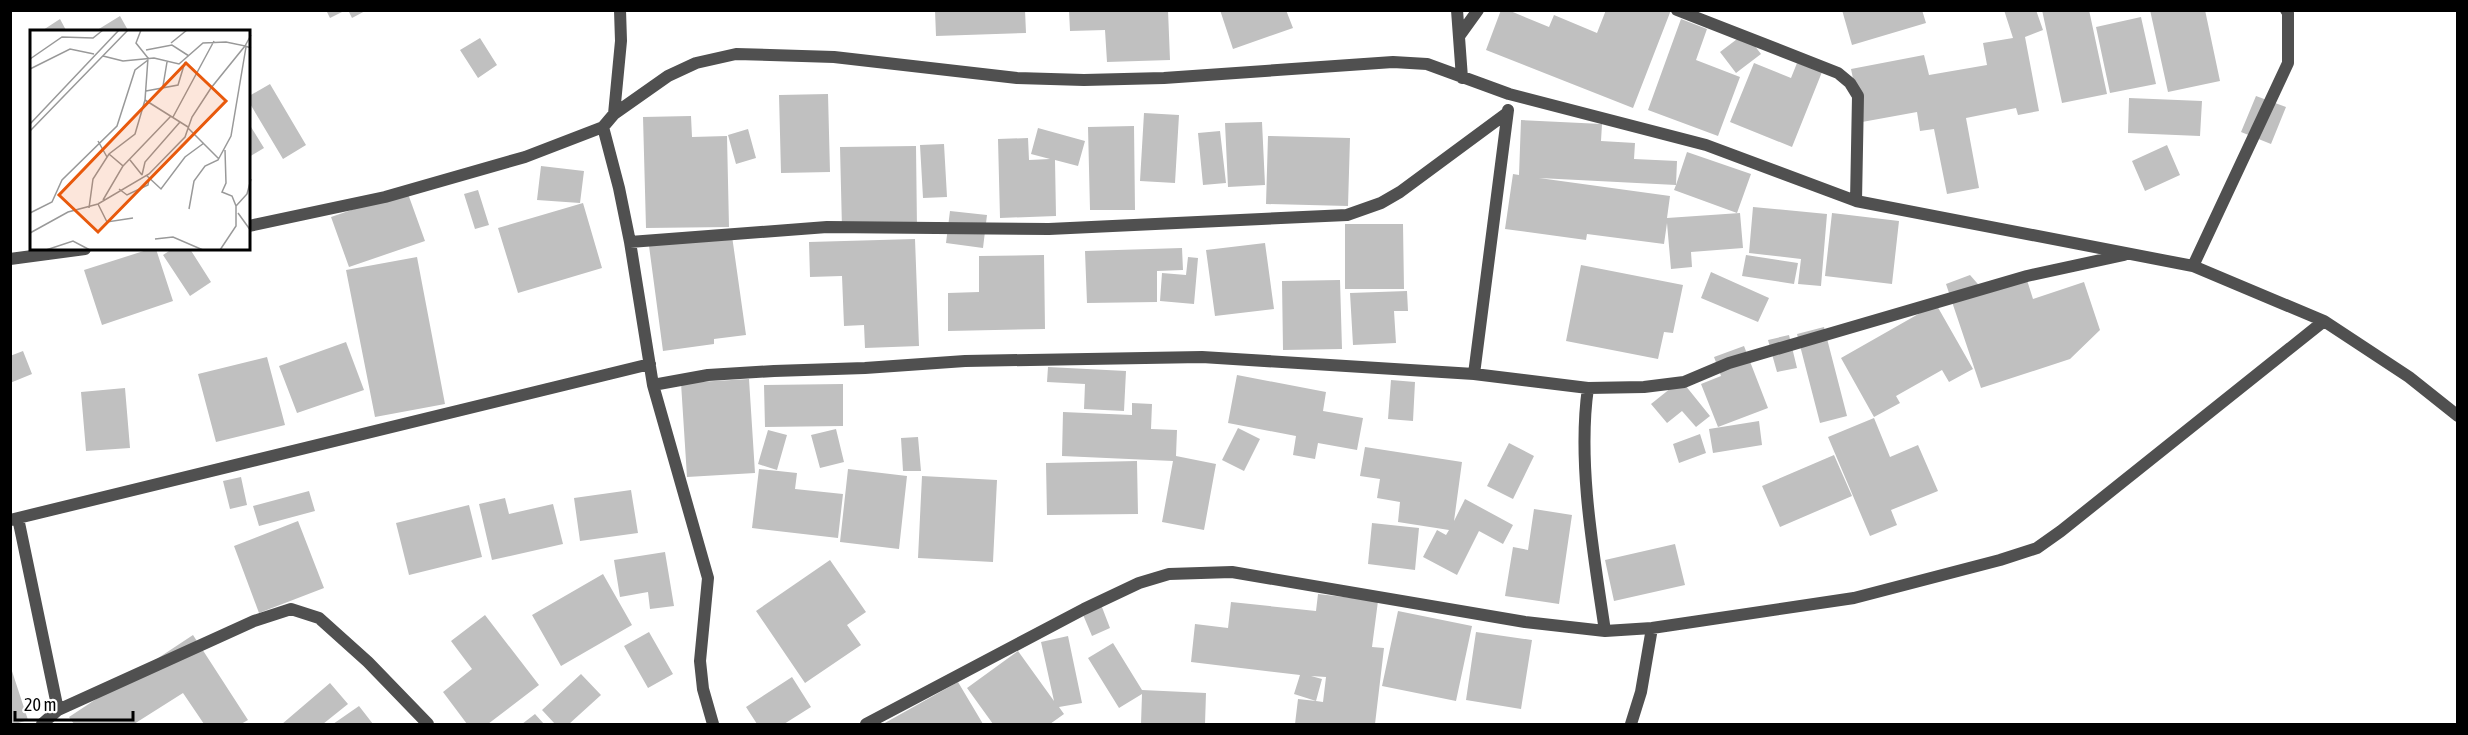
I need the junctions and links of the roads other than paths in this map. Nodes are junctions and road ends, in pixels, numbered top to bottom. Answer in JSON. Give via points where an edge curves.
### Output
{"nodes":[{"id":1,"x":620,"y":10,"type":"edge"},
{"id":2,"x":1457,"y":10,"type":"edge"},
{"id":3,"x":1478,"y":10,"type":"edge"},
{"id":4,"x":1677,"y":10,"type":"edge"},
{"id":5,"x":2286,"y":10,"type":"edge"},
{"id":6,"x":1460,"y":35,"type":"junction"},
{"id":7,"x":1462,"y":78,"type":"junction"},
{"id":8,"x":1509,"y":94,"type":"junction"},
{"id":9,"x":1507,"y":113,"type":"junction"},
{"id":10,"x":614,"y":114,"type":"junction"},
{"id":11,"x":603,"y":127,"type":"junction"},
{"id":12,"x":1856,"y":201,"type":"junction"},
{"id":13,"x":250,"y":226,"type":"edge"},
{"id":14,"x":630,"y":242,"type":"junction"},
{"id":15,"x":78,"y":250,"type":"edge"},
{"id":16,"x":2129,"y":254,"type":"junction"},
{"id":17,"x":10,"y":259,"type":"edge"},
{"id":18,"x":2193,"y":266,"type":"junction"},
{"id":19,"x":2324,"y":321,"type":"junction"},
{"id":20,"x":650,"y":364,"type":"junction"},
{"id":21,"x":1474,"y":374,"type":"junction"},
{"id":22,"x":653,"y":385,"type":"junction"},
{"id":23,"x":1588,"y":387,"type":"junction"},
{"id":24,"x":2457,"y":416,"type":"edge"},
{"id":25,"x":14,"y":519,"type":"edge"},
{"id":26,"x":1652,"y":628,"type":"junction"},
{"id":27,"x":1605,"y":631,"type":"junction"},
{"id":28,"x":58,"y":710,"type":"junction"},
{"id":29,"x":42,"y":724,"type":"edge"},
{"id":30,"x":428,"y":724,"type":"edge"},
{"id":31,"x":713,"y":724,"type":"edge"},
{"id":32,"x":866,"y":724,"type":"edge"},
{"id":33,"x":1631,"y":724,"type":"edge"}],
"edges":[{"from":1,"to":10,"type":"street"},
{"from":2,"to":6,"type":"street"},
{"from":3,"to":6,"type":"street"},
{"from":4,"to":12,"type":"street","via":[[1838,73],[1850,83],[1858,96]]},
{"from":5,"to":18,"type":"street","via":[[2288,63]]},
{"from":6,"to":7,"type":"street"},
{"from":7,"to":8,"type":"street"},
{"from":7,"to":10,"type":"street","via":[[1426,64],[1393,62],[1164,78],[1017,78],[834,57],[736,54],[696,63],[668,76]]},
{"from":8,"to":9,"type":"street"},
{"from":8,"to":12,"type":"street","via":[[1706,145]]},
{"from":9,"to":14,"type":"street","via":[[1400,192],[1347,215],[1049,229],[827,227]]},
{"from":9,"to":21,"type":"street"},
{"from":10,"to":11,"type":"street"},
{"from":11,"to":13,"type":"street","via":[[474,174]]},
{"from":11,"to":14,"type":"street"},
{"from":12,"to":16,"type":"street"},
{"from":14,"to":20,"type":"street"},
{"from":15,"to":17,"type":"street"},
{"from":16,"to":18,"type":"street"},
{"from":16,"to":23,"type":"street","via":[[2027,276],[1729,363],[1684,382]]},
{"from":18,"to":19,"type":"street"},
{"from":19,"to":24,"type":"street","via":[[2409,377]]},
{"from":19,"to":26,"type":"street","via":[[2037,548],[1854,598]]},
{"from":20,"to":22,"type":"street"},
{"from":20,"to":25,"type":"street"},
{"from":21,"to":22,"type":"street","via":[[1202,357],[965,361],[774,370],[708,375]]},
{"from":21,"to":23,"type":"street"},
{"from":22,"to":31,"type":"street","via":[[708,578],[700,661]]},
{"from":23,"to":27,"type":"street","via":[[1588,492]]},
{"from":25,"to":28,"type":"street"},
{"from":26,"to":27,"type":"street"},
{"from":26,"to":33,"type":"street","via":[[1641,693]]},
{"from":27,"to":32,"type":"street","via":[[1525,622],[1232,572],[1169,574],[1139,583],[1084,609]]},
{"from":28,"to":29,"type":"street"},
{"from":28,"to":30,"type":"street","via":[[254,621],[291,609],[320,618]]}]}
